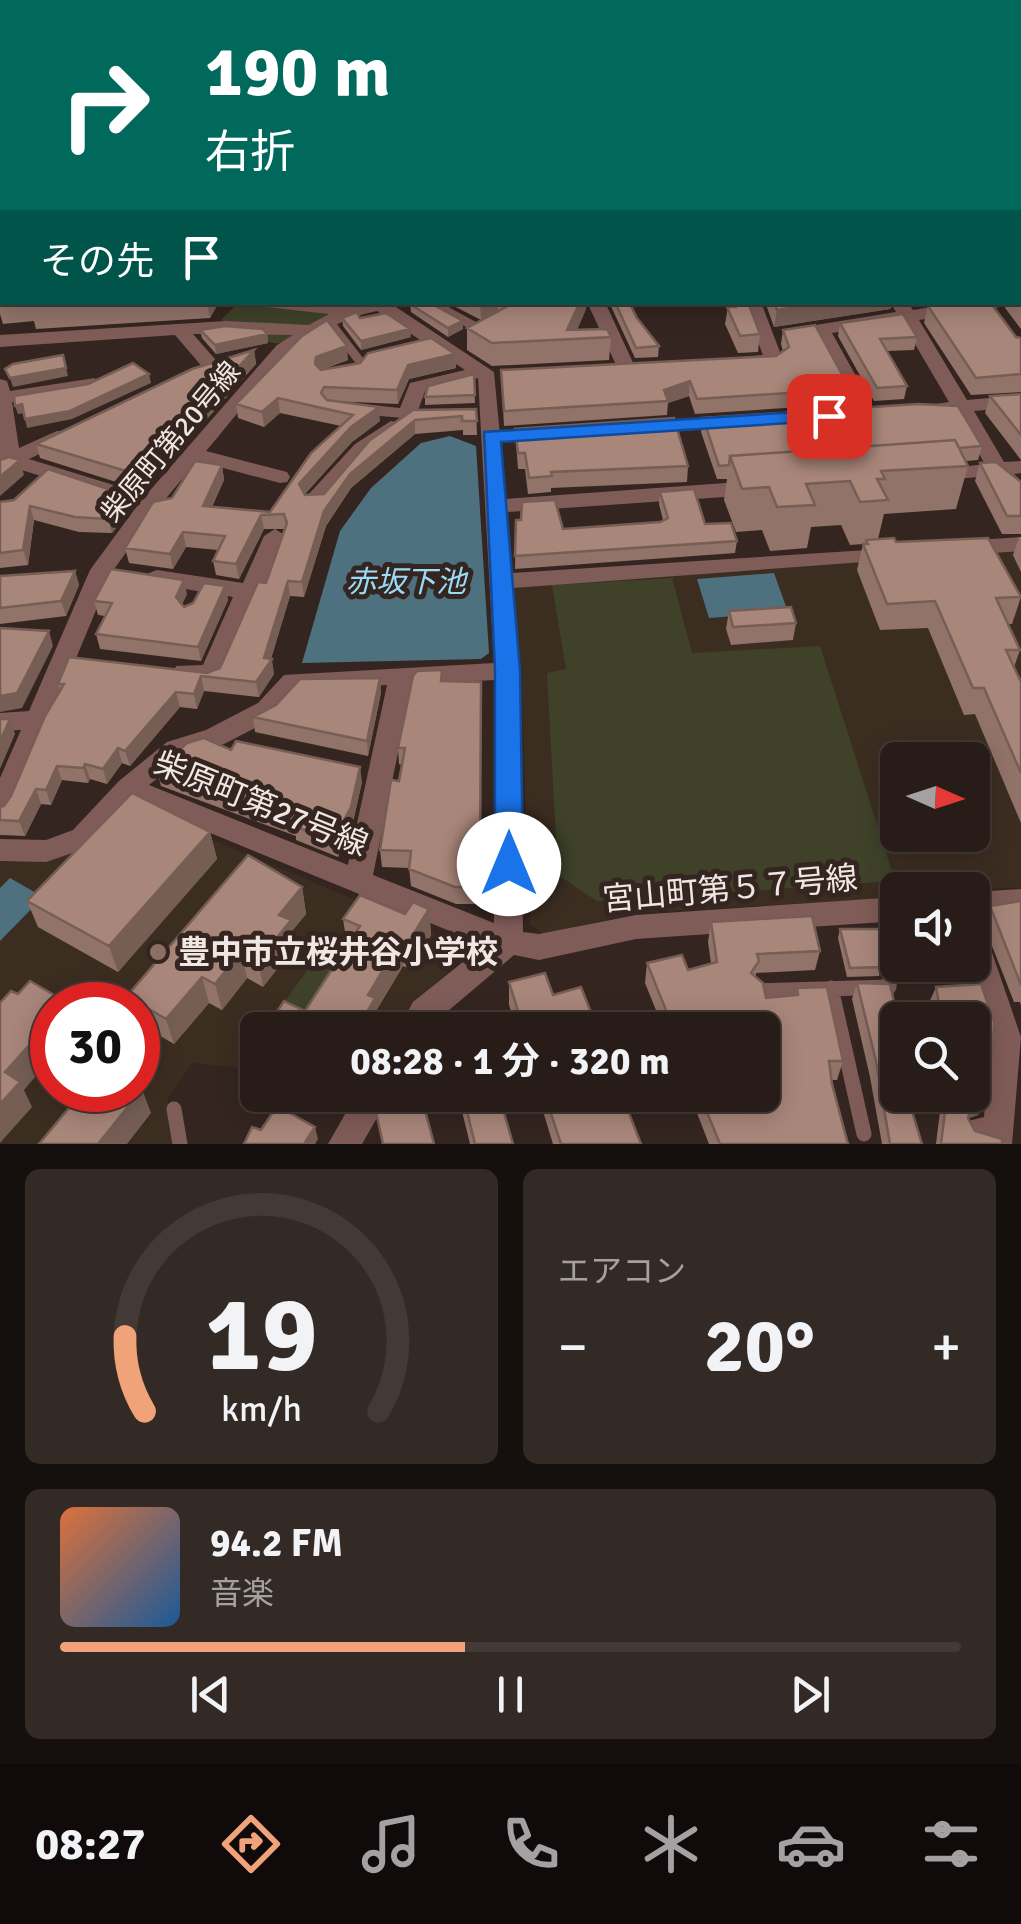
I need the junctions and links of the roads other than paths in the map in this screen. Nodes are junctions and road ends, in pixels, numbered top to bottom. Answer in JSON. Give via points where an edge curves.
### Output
{"nodes":[{"id":1,"x":299,"y":305,"type":"edge"},
{"id":2,"x":382,"y":305,"type":"edge"},
{"id":3,"x":389,"y":305,"type":"edge"},
{"id":4,"x":436,"y":305,"type":"edge"},
{"id":5,"x":597,"y":305,"type":"edge"},
{"id":6,"x":753,"y":305,"type":"edge"},
{"id":7,"x":996,"y":308,"type":"edge"},
{"id":8,"x":903,"y":309,"type":"edge"},
{"id":9,"x":354,"y":310,"type":"junction"},
{"id":10,"x":328,"y":320,"type":"junction"},
{"id":11,"x":504,"y":320,"type":"edge"},
{"id":12,"x":308,"y":330,"type":"junction"},
{"id":13,"x":820,"y":330,"type":"junction"},
{"id":14,"x":181,"y":331,"type":"junction"},
{"id":15,"x":482,"y":331,"type":"junction"},
{"id":16,"x":767,"y":337,"type":"junction"},
{"id":17,"x":0,"y":341,"type":"edge"},
{"id":18,"x":433,"y":346,"type":"junction"},
{"id":19,"x":284,"y":349,"type":"junction"},
{"id":20,"x":738,"y":362,"type":"edge"},
{"id":21,"x":627,"y":368,"type":"edge"},
{"id":22,"x":342,"y":372,"type":"edge"},
{"id":23,"x":490,"y":374,"type":"junction"},
{"id":24,"x":88,"y":382,"type":"edge"},
{"id":25,"x":1,"y":391,"type":"edge"},
{"id":26,"x":1021,"y":401,"type":"edge"},
{"id":27,"x":336,"y":407,"type":"edge"},
{"id":28,"x":964,"y":408,"type":"junction"},
{"id":29,"x":416,"y":415,"type":"junction"},
{"id":30,"x":748,"y":421,"type":"edge"},
{"id":31,"x":3,"y":427,"type":"edge"},
{"id":32,"x":629,"y":428,"type":"edge"},
{"id":33,"x":78,"y":429,"type":"edge"},
{"id":34,"x":193,"y":454,"type":"junction"},
{"id":35,"x":5,"y":462,"type":"edge"},
{"id":36,"x":1010,"y":469,"type":"edge"},
{"id":37,"x":922,"y":476,"type":"edge"},
{"id":38,"x":280,"y":477,"type":"dead end"},
{"id":39,"x":767,"y":487,"type":"edge"},
{"id":40,"x":1021,"y":493,"type":"edge"},
{"id":41,"x":315,"y":501,"type":"edge"},
{"id":42,"x":150,"y":503,"type":"junction"},
{"id":43,"x":496,"y":506,"type":"junction"},
{"id":44,"x":275,"y":536,"type":"dead end"},
{"id":45,"x":1021,"y":544,"type":"edge"},
{"id":46,"x":944,"y":549,"type":"edge"},
{"id":47,"x":906,"y":552,"type":"edge"},
{"id":48,"x":101,"y":570,"type":"junction"},
{"id":49,"x":68,"y":573,"type":"edge"},
{"id":50,"x":501,"y":581,"type":"junction"},
{"id":51,"x":247,"y":591,"type":"junction"},
{"id":52,"x":155,"y":668,"type":"edge"},
{"id":53,"x":507,"y":671,"type":"junction"},
{"id":54,"x":401,"y":676,"type":"junction"},
{"id":55,"x":37,"y":720,"type":"junction"},
{"id":56,"x":0,"y":722,"type":"edge"},
{"id":57,"x":215,"y":737,"type":"junction"},
{"id":58,"x":252,"y":744,"type":"edge"},
{"id":59,"x":128,"y":788,"type":"junction"},
{"id":60,"x":0,"y":809,"type":"edge"},
{"id":61,"x":0,"y":850,"type":"edge"},
{"id":62,"x":358,"y":881,"type":"junction"},
{"id":63,"x":1021,"y":901,"type":"edge"},
{"id":64,"x":990,"y":903,"type":"edge"},
{"id":65,"x":880,"y":911,"type":"edge"},
{"id":66,"x":509,"y":942,"type":"junction"},
{"id":67,"x":889,"y":982,"type":"edge"},
{"id":68,"x":987,"y":982,"type":"edge"},
{"id":69,"x":831,"y":988,"type":"junction"},
{"id":70,"x":758,"y":991,"type":"edge"},
{"id":71,"x":424,"y":1012,"type":"edge"},
{"id":72,"x":174,"y":1109,"type":"dead end"},
{"id":73,"x":364,"y":1112,"type":"edge"},
{"id":74,"x":980,"y":1132,"type":"edge"},
{"id":75,"x":864,"y":1134,"type":"dead end"},
{"id":76,"x":180,"y":1144,"type":"edge"},
{"id":77,"x":344,"y":1144,"type":"edge"}],
"edges":[{"from":1,"to":9,"type":"street"},
{"from":2,"to":9,"type":"street"},
{"from":3,"to":18,"type":"street"},
{"from":4,"to":15,"type":"lane"},
{"from":5,"to":21,"type":"street"},
{"from":6,"to":16,"type":"street"},
{"from":7,"to":8,"type":"street"},
{"from":8,"to":13,"type":"street"},
{"from":8,"to":28,"type":"street"},
{"from":9,"to":10,"type":"street","name":"柴原町第20号線"},
{"from":10,"to":12,"type":"street","name":"柴原町第20号線"},
{"from":10,"to":22,"type":"lane","via":[[369,358],[360,369]]},
{"from":11,"to":15,"type":"street"},
{"from":12,"to":14,"type":"street"},
{"from":12,"to":19,"type":"street","name":"柴原町第20号線"},
{"from":13,"to":16,"type":"street"},
{"from":13,"to":28,"type":"street","via":[[876,413]]},
{"from":14,"to":17,"type":"street"},
{"from":14,"to":19,"type":"street","via":[[222,363]]},
{"from":15,"to":18,"type":"street"},
{"from":16,"to":20,"type":"street","via":[[774,360]]},
{"from":18,"to":23,"type":"street"},
{"from":19,"to":34,"type":"street","name":"柴原町第20号線"},
{"from":23,"to":29,"type":"street","via":[[417,386]]},
{"from":23,"to":43,"type":"street","via":[[481,413],[501,436]]},
{"from":24,"to":25,"type":"street"},
{"from":25,"to":31,"type":"street"},
{"from":26,"to":28,"type":"street"},
{"from":27,"to":29,"type":"street"},
{"from":28,"to":36,"type":"street"},
{"from":29,"to":41,"type":"street","via":[[362,448]]},
{"from":30,"to":32,"type":"street"},
{"from":31,"to":35,"type":"street"},
{"from":33,"to":35,"type":"street"},
{"from":34,"to":38,"type":"street"},
{"from":34,"to":42,"type":"street","name":"柴原町第20号線"},
{"from":35,"to":42,"type":"street","via":[[40,478]]},
{"from":36,"to":37,"type":"street"},
{"from":36,"to":40,"type":"street"},
{"from":39,"to":43,"type":"street"},
{"from":42,"to":48,"type":"street","name":"柴原町第20号線"},
{"from":43,"to":50,"type":"street"},
{"from":44,"to":51,"type":"street"},
{"from":45,"to":46,"type":"street"},
{"from":47,"to":50,"type":"street"},
{"from":48,"to":49,"type":"street"},
{"from":48,"to":51,"type":"street","via":[[199,592]]},
{"from":48,"to":55,"type":"street","name":"柴原町第20号線","via":[[72,658]]},
{"from":50,"to":53,"type":"street"},
{"from":51,"to":52,"type":"street","via":[[211,675]]},
{"from":53,"to":54,"type":"street"},
{"from":53,"to":66,"type":"street"},
{"from":54,"to":57,"type":"street","via":[[293,681],[267,710]]},
{"from":54,"to":62,"type":"street","via":[[372,770]]},
{"from":55,"to":56,"type":"street"},
{"from":55,"to":60,"type":"street","name":"柴原町第20号線"},
{"from":57,"to":58,"type":"street"},
{"from":57,"to":59,"type":"street","via":[[176,749]]},
{"from":59,"to":61,"type":"street","name":"柴原町第27号線","via":[[83,838],[46,851]]},
{"from":59,"to":62,"type":"street","name":"柴原町第27号線"},
{"from":62,"to":66,"type":"street","name":"柴原町第27号線"},
{"from":63,"to":64,"type":"street"},
{"from":65,"to":66,"type":"street","name":"宮山町第５７号線","via":[[636,926],[540,946]]},
{"from":66,"to":71,"type":"street"},
{"from":67,"to":69,"type":"lane"},
{"from":68,"to":74,"type":"street","via":[[1006,1038],[999,1136]]},
{"from":69,"to":70,"type":"lane"},
{"from":69,"to":75,"type":"lane"},
{"from":72,"to":76,"type":"lane"},
{"from":73,"to":77,"type":"street"}]}
